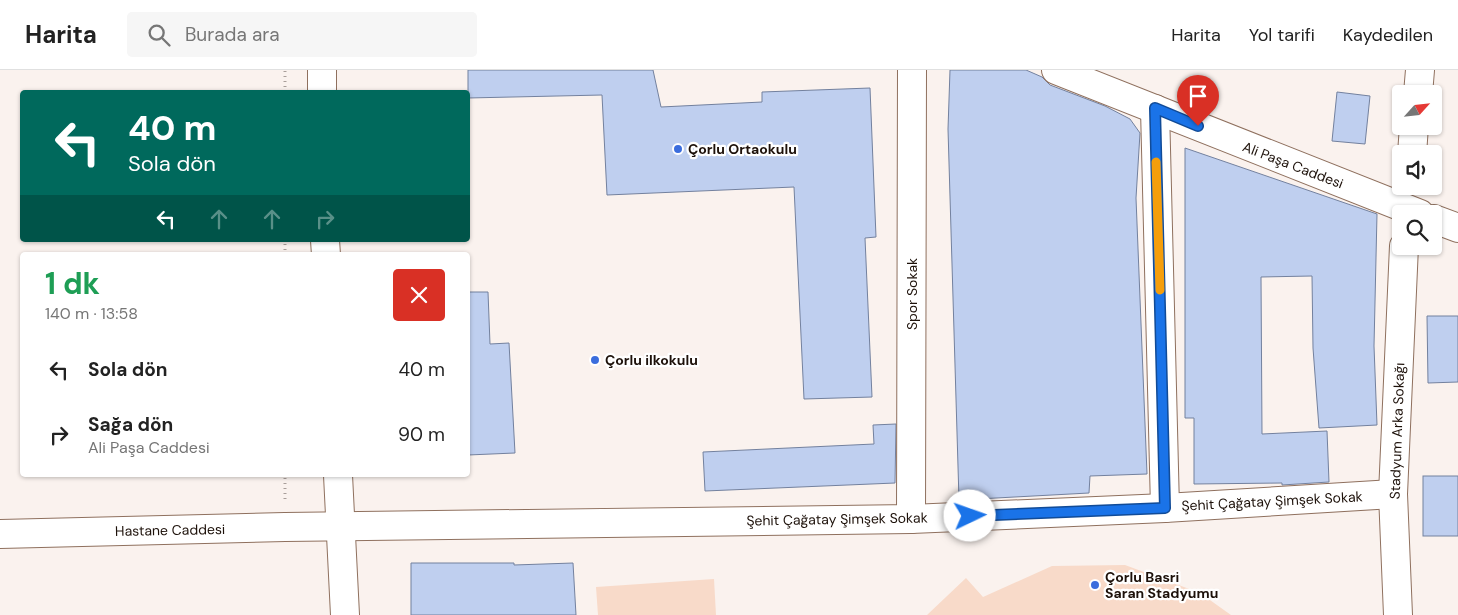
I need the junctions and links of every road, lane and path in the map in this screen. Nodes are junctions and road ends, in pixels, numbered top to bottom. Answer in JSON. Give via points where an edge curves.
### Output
{"nodes":[{"id":1,"x":285,"y":70,"type":"edge"},
{"id":2,"x":322,"y":70,"type":"edge"},
{"id":3,"x":912,"y":70,"type":"edge"},
{"id":4,"x":1056,"y":70,"type":"edge"},
{"id":5,"x":1420,"y":70,"type":"edge"},
{"id":6,"x":1419,"y":85,"type":"edge"},
{"id":7,"x":285,"y":90,"type":"edge"},
{"id":8,"x":322,"y":90,"type":"edge"},
{"id":9,"x":1155,"y":108,"type":"junction"},
{"id":10,"x":1407,"y":205,"type":"edge"},
{"id":11,"x":1442,"y":222,"type":"edge"},
{"id":12,"x":1458,"y":228,"type":"edge"},
{"id":13,"x":1404,"y":255,"type":"edge"},
{"id":14,"x":338,"y":477,"type":"edge"},
{"id":15,"x":1393,"y":494,"type":"junction"},
{"id":16,"x":1165,"y":508,"type":"junction"},
{"id":17,"x":911,"y":519,"type":"junction"},
{"id":18,"x":340,"y":526,"type":"junction"},
{"id":19,"x":0,"y":534,"type":"edge"},
{"id":20,"x":345,"y":615,"type":"edge"},
{"id":21,"x":1398,"y":615,"type":"edge"}],
"edges":[{"from":1,"to":7,"type":"path"},
{"from":2,"to":8,"type":"street"},
{"from":3,"to":17,"type":"street","name":"Spor Sokak"},
{"from":4,"to":9,"type":"street","name":"Ali Paşa Caddesi"},
{"from":5,"to":6,"type":"street"},
{"from":9,"to":10,"type":"street","name":"Ali Paşa Caddesi"},
{"from":9,"to":16,"type":"street"},
{"from":11,"to":12,"type":"street"},
{"from":13,"to":15,"type":"street","name":"Stadyum Arka Sokağı"},
{"from":14,"to":18,"type":"street"},
{"from":15,"to":16,"type":"street","name":"Şehit Çağatay Şimşek Sokak"},
{"from":15,"to":21,"type":"street","name":"Stadyum Arka Sokağı"},
{"from":16,"to":17,"type":"street","name":"Şehit Çağatay Şimşek Sokak"},
{"from":17,"to":18,"type":"street","name":"Şehit Çağatay Şimşek Sokak"},
{"from":18,"to":19,"type":"street","name":"Hastane Caddesi"},
{"from":18,"to":20,"type":"street"}]}
